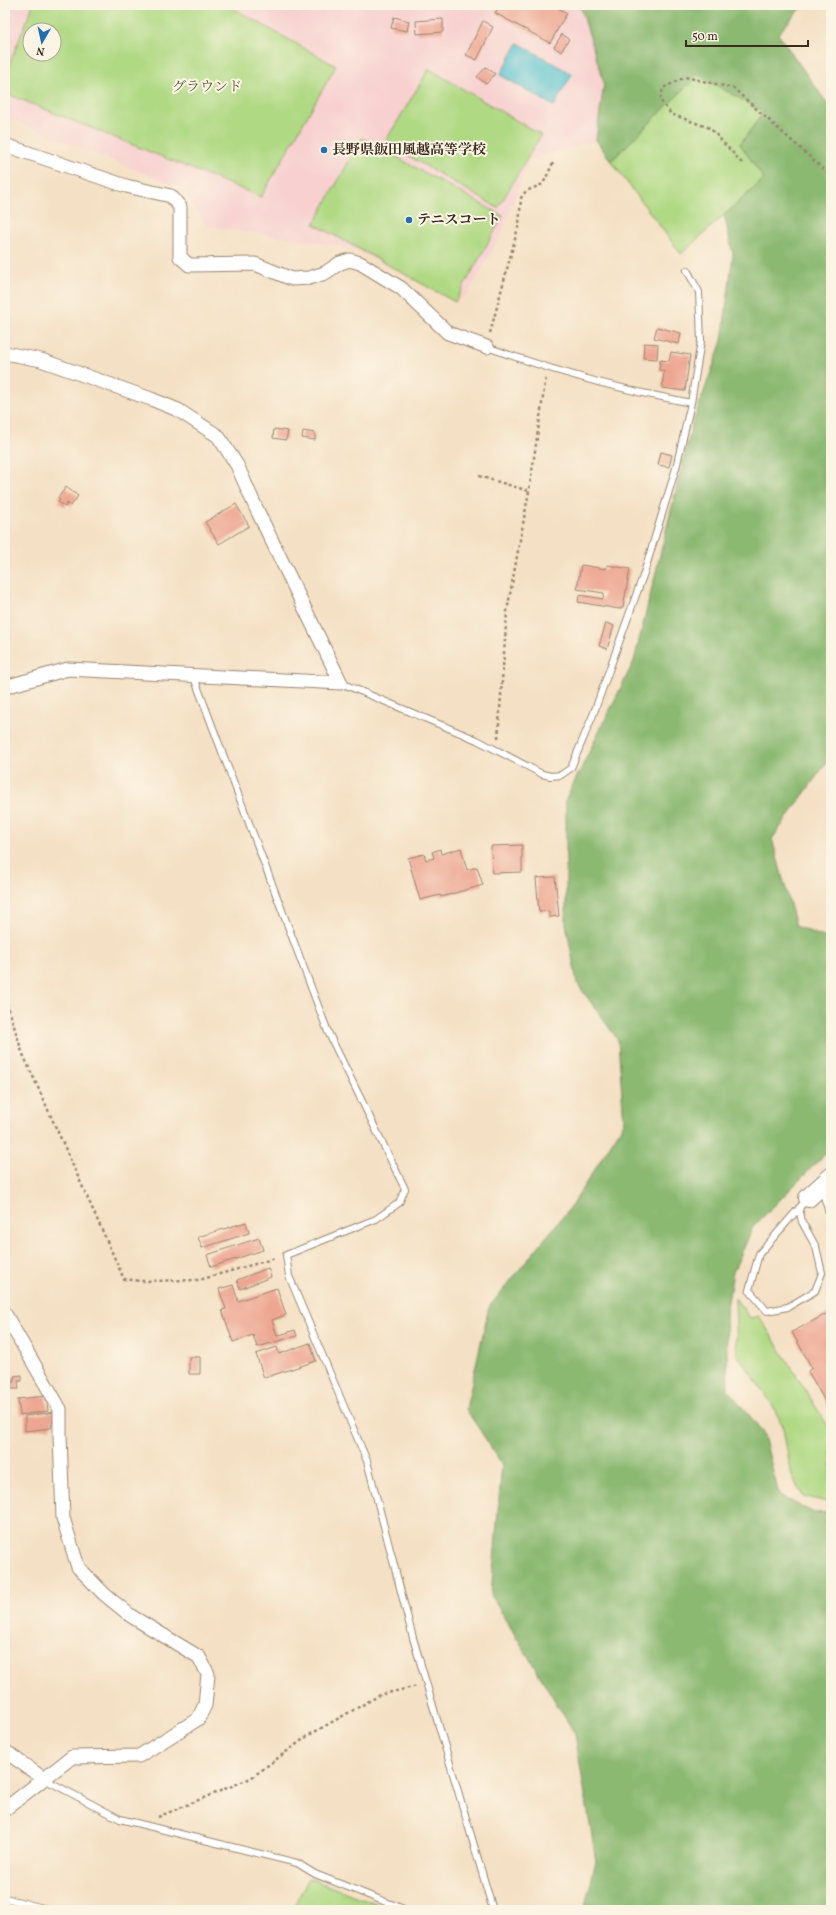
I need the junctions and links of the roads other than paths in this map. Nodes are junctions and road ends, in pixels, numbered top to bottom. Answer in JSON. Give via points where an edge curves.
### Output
{"nodes":[{"id":1,"x":5,"y":145,"type":"edge"},
{"id":2,"x":687,"y":270,"type":"dead end"},
{"id":3,"x":487,"y":347,"type":"joint"},
{"id":4,"x":5,"y":353,"type":"edge"},
{"id":5,"x":691,"y":403,"type":"junction"},
{"id":6,"x":193,"y":675,"type":"junction"},
{"id":7,"x":341,"y":683,"type":"junction"},
{"id":8,"x":5,"y":686,"type":"edge"},
{"id":9,"x":815,"y":1192,"type":"edge"},
{"id":10,"x":831,"y":1219,"type":"edge"},
{"id":11,"x":5,"y":1314,"type":"edge"},
{"id":12,"x":5,"y":1751,"type":"edge"},
{"id":13,"x":44,"y":1779,"type":"junction"},
{"id":14,"x":5,"y":1809,"type":"edge"},
{"id":15,"x":5,"y":1898,"type":"edge"},
{"id":16,"x":51,"y":1910,"type":"edge"},
{"id":17,"x":406,"y":1910,"type":"edge"},
{"id":18,"x":493,"y":1910,"type":"edge"}],
"edges":[{"from":1,"to":3,"type":"street","via":[[126,186],[171,196],[180,207],[180,257],[189,264],[255,264],[292,279],[309,278],[325,273],[350,260],[360,263],[401,288],[448,333]]},
{"from":2,"to":5,"type":"lane","via":[[699,292],[701,342]]},
{"from":3,"to":5,"type":"lane","via":[[630,391]]},
{"from":4,"to":7,"type":"street","via":[[41,360],[151,399],[178,410],[218,436],[237,465]]},
{"from":5,"to":7,"type":"lane","via":[[676,468],[644,573],[593,715],[571,768],[561,775],[542,774],[477,740]]},
{"from":6,"to":7,"type":"street"},
{"from":6,"to":8,"type":"street","via":[[68,669]]},
{"from":6,"to":18,"type":"lane","via":[[328,1032],[405,1189],[399,1203],[376,1219],[286,1255],[289,1276],[367,1461],[426,1684]]},
{"from":9,"to":9,"type":"lane","via":[[759,1254],[749,1290],[768,1311],[788,1307],[815,1291],[822,1273],[816,1247],[802,1222]]},
{"from":9,"to":10,"type":"lane"},
{"from":11,"to":13,"type":"street","via":[[60,1409],[63,1518],[78,1567],[104,1594],[131,1616],[199,1657],[208,1674],[205,1705],[198,1719],[139,1756],[72,1757]]},
{"from":12,"to":13,"type":"street"},
{"from":13,"to":14,"type":"street"},
{"from":13,"to":17,"type":"lane","via":[[120,1819],[297,1863],[315,1874]]},
{"from":15,"to":16,"type":"lane"}]}
